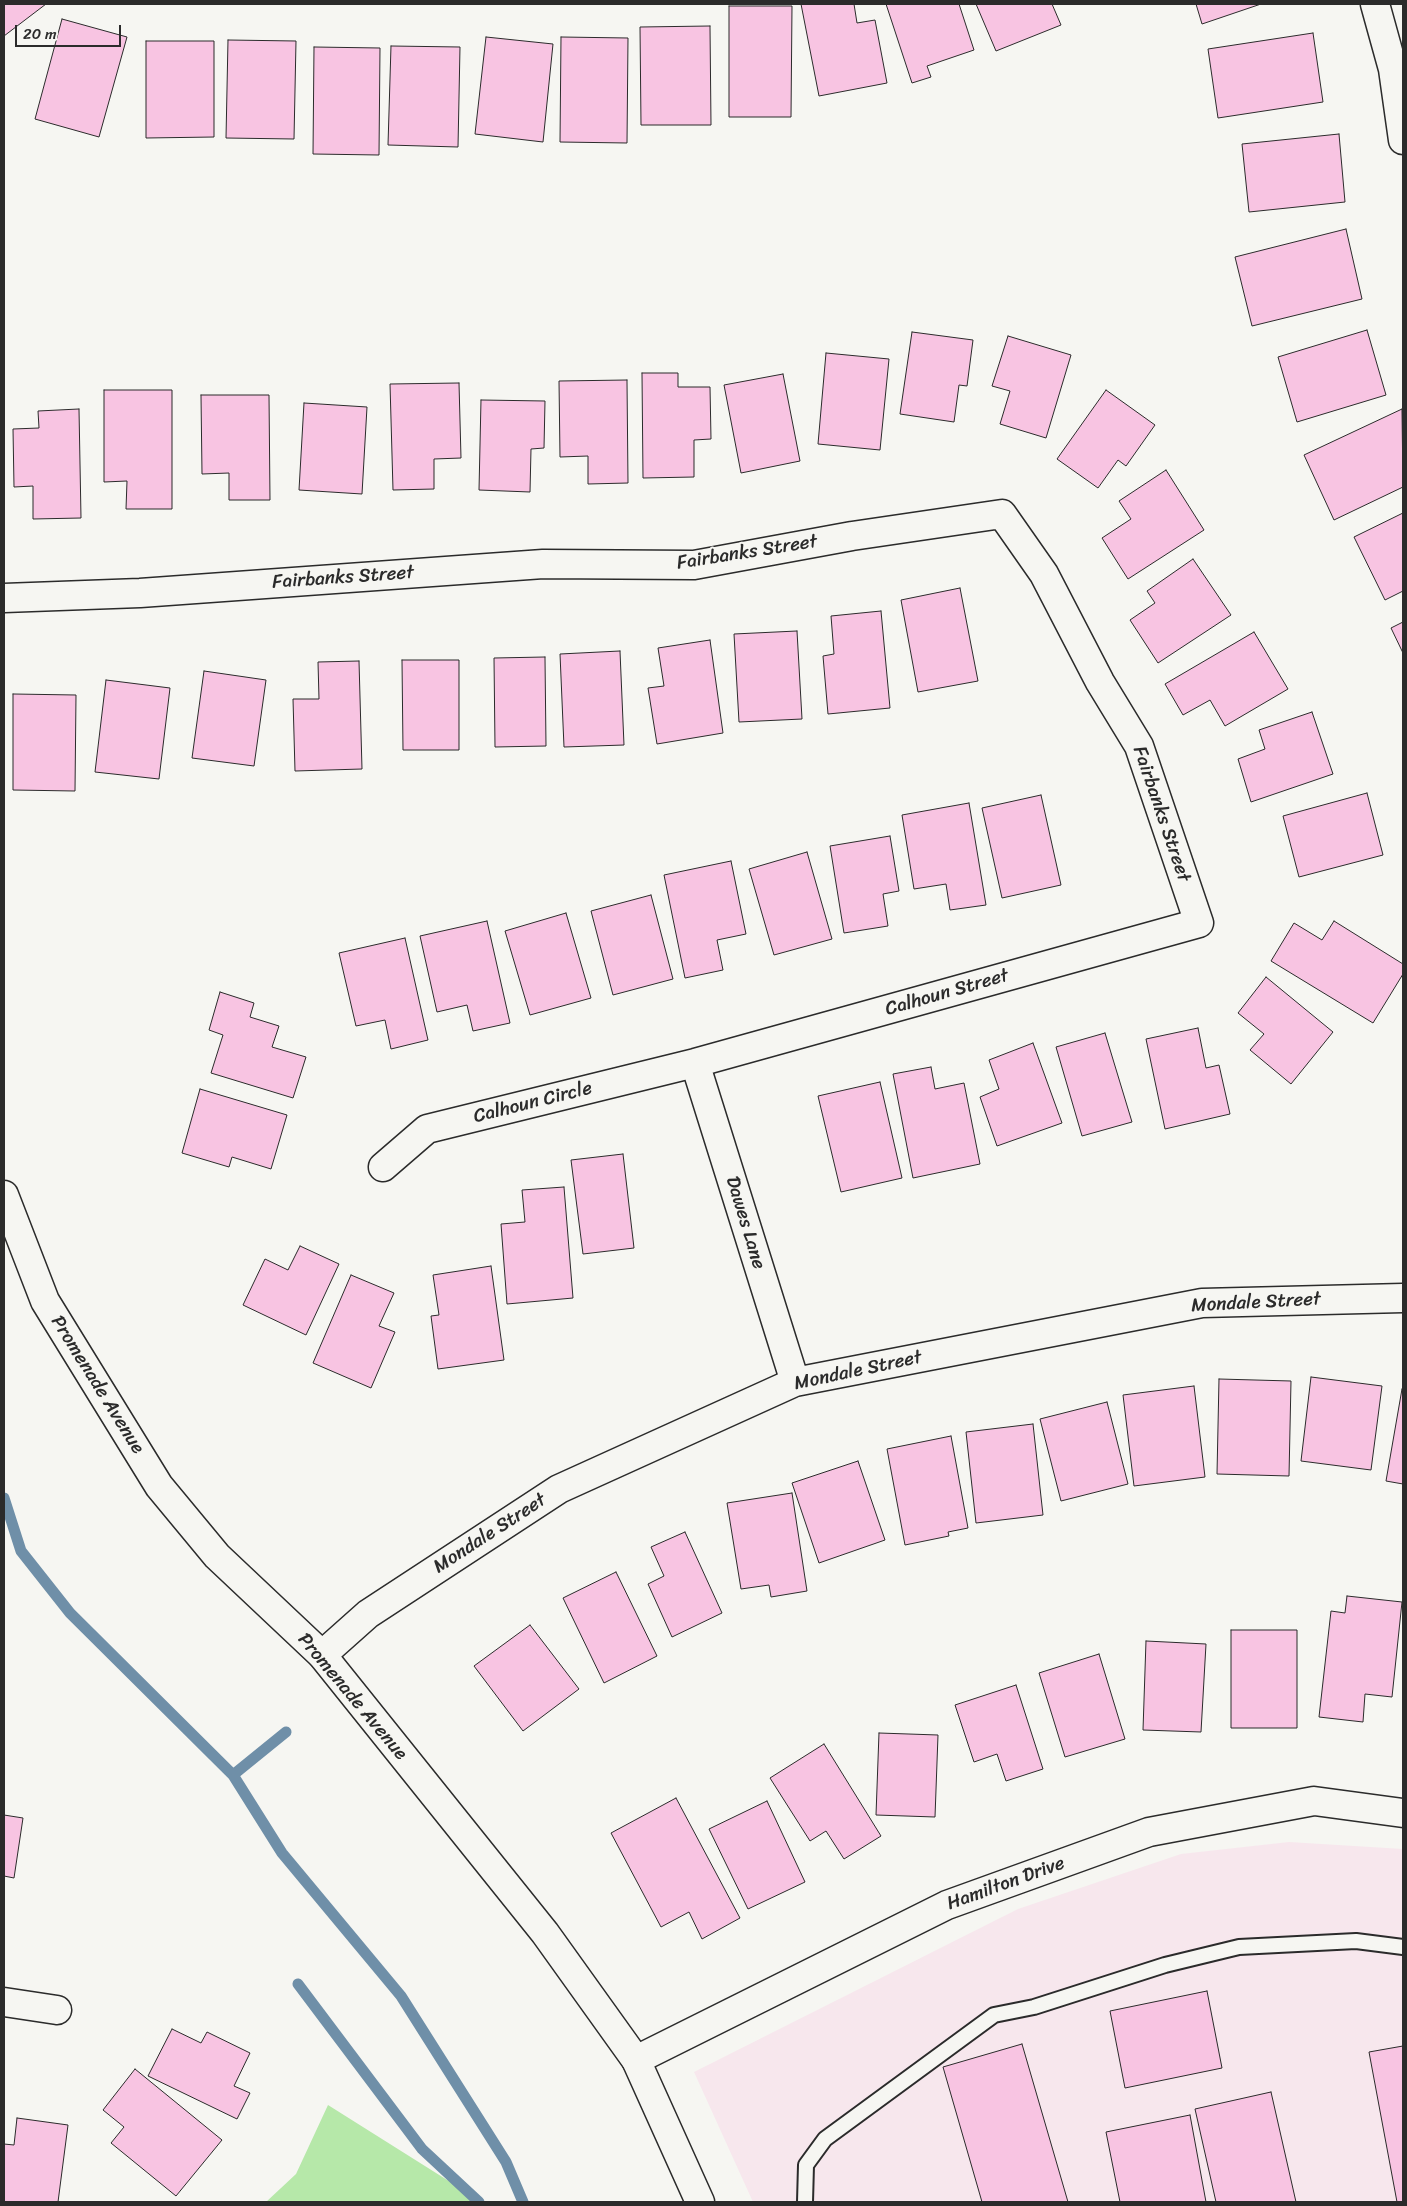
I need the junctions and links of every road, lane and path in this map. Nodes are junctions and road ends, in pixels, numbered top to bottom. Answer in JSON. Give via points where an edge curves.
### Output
{"nodes":[{"id":1,"x":1375,"y":4,"type":"edge"},
{"id":2,"x":1403,"y":140,"type":"edge"},
{"id":3,"x":4,"y":598,"type":"edge"},
{"id":4,"x":1199,"y":923,"type":"joint"},
{"id":5,"x":695,"y":1063,"type":"junction"},
{"id":6,"x":383,"y":1168,"type":"dead end"},
{"id":7,"x":4,"y":1195,"type":"edge"},
{"id":8,"x":1403,"y":1298,"type":"edge"},
{"id":9,"x":795,"y":1382,"type":"junction"},
{"id":10,"x":322,"y":1655,"type":"junction"},
{"id":11,"x":1403,"y":1813,"type":"edge"},
{"id":12,"x":1403,"y":1947,"type":"edge"},
{"id":13,"x":4,"y":2002,"type":"edge"},
{"id":14,"x":57,"y":2010,"type":"dead end"},
{"id":15,"x":636,"y":2060,"type":"junction"},
{"id":16,"x":700,"y":2202,"type":"edge"},
{"id":17,"x":804,"y":2202,"type":"edge"}],
"edges":[{"from":1,"to":2,"type":"street","via":[[1393,69]]},
{"from":3,"to":4,"type":"street","name":"Fairbanks Street","via":[[140,593],[543,564],[694,565],[852,536],[1002,514],[1044,574],[1100,682],[1139,746]]},
{"from":4,"to":5,"type":"street","name":"Calhoun Street"},
{"from":5,"to":6,"type":"street","name":"Calhoun Circle","via":[[427,1129]]},
{"from":5,"to":9,"type":"street","name":"Dawes Lane"},
{"from":7,"to":10,"type":"street","name":"Promenade Avenue","via":[[46,1301],[160,1486],[217,1556]]},
{"from":8,"to":9,"type":"street","name":"Mondale Street","via":[[1202,1303]]},
{"from":9,"to":10,"type":"street","name":"Mondale Street","via":[[558,1489],[368,1614]]},
{"from":10,"to":15,"type":"street","name":"Promenade Avenue","via":[[545,1933]]},
{"from":11,"to":15,"type":"street","name":"Hamilton Drive","via":[[1314,1800],[1149,1832],[948,1905]]},
{"from":12,"to":17,"type":"lane","via":[[1356,1941],[1240,1947],[1165,1965],[1034,2006],[994,2015],[825,2139],[806,2165]]},
{"from":13,"to":14,"type":"street"},
{"from":15,"to":16,"type":"street","name":"Promenade Avenue"}]}
